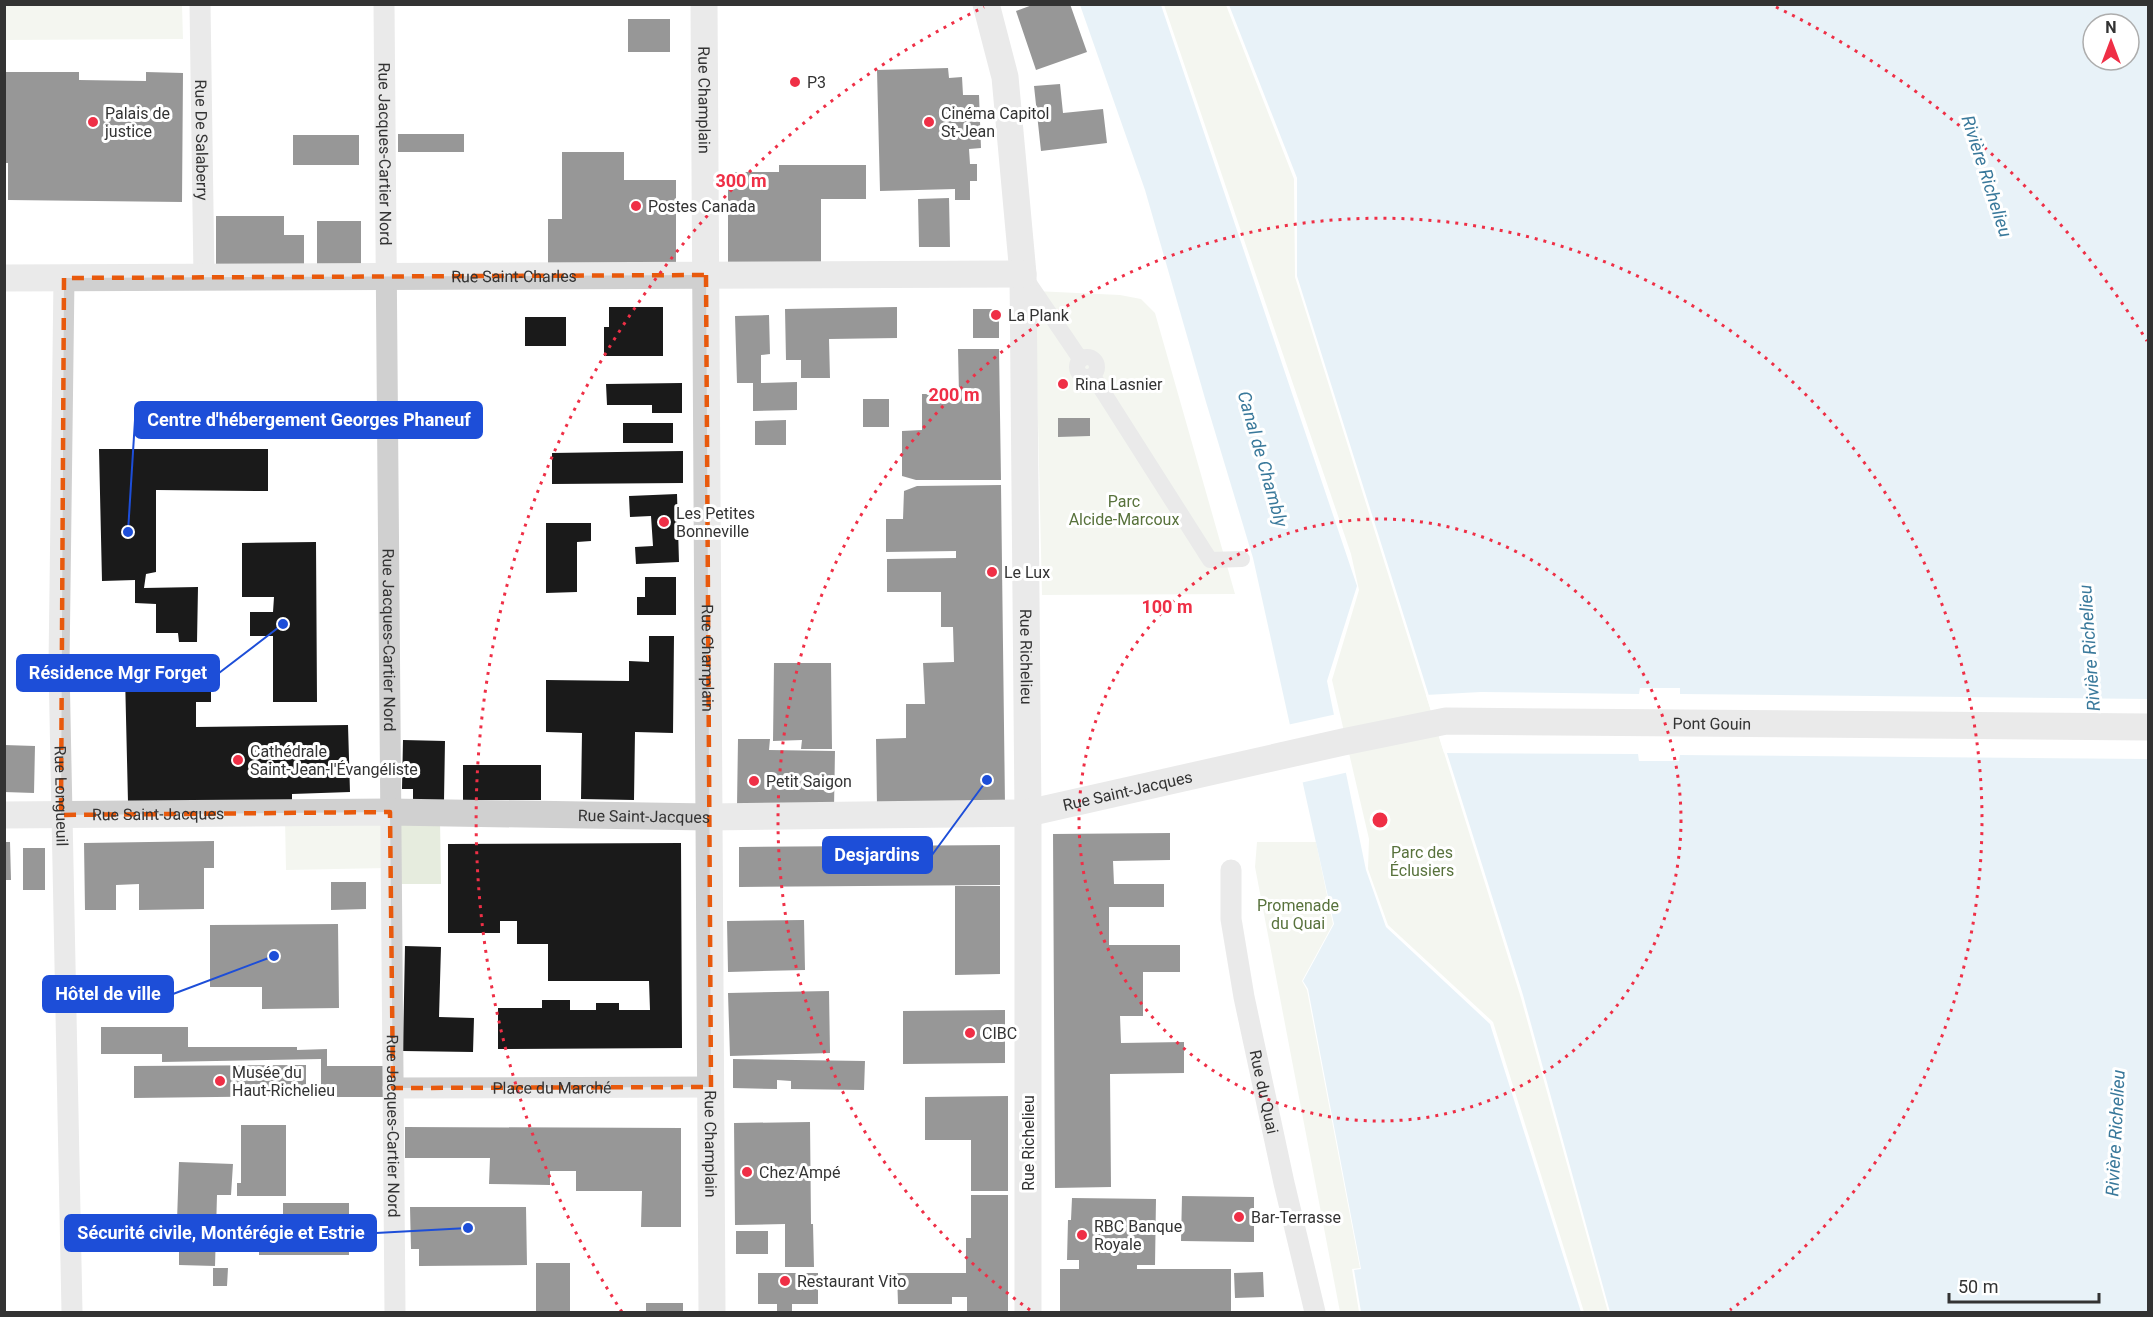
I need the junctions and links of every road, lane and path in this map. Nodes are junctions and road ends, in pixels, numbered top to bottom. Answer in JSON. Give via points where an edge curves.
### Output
{"nodes":[{"id":1,"x":200,"y":4,"type":"edge"},
{"id":2,"x":384,"y":4,"type":"edge"},
{"id":3,"x":704,"y":4,"type":"edge"},
{"id":4,"x":986,"y":4,"type":"edge"},
{"id":5,"x":1023,"y":274,"type":"junction"},
{"id":6,"x":386,"y":276,"type":"junction"},
{"id":7,"x":706,"y":276,"type":"junction"},
{"id":8,"x":204,"y":277,"type":"junction"},
{"id":9,"x":4,"y":278,"type":"edge"},
{"id":10,"x":64,"y":278,"type":"junction"},
{"id":11,"x":1242,"y":559,"type":"dead end"},
{"id":12,"x":2148,"y":727,"type":"edge"},
{"id":13,"x":1278,"y":756,"type":"joint"},
{"id":14,"x":390,"y":812,"type":"junction"},
{"id":15,"x":1028,"y":813,"type":"junction"},
{"id":16,"x":4,"y":815,"type":"edge"},
{"id":17,"x":61,"y":815,"type":"junction"},
{"id":18,"x":709,"y":817,"type":"junction"},
{"id":19,"x":1231,"y":870,"type":"dead end"},
{"id":20,"x":711,"y":1087,"type":"junction"},
{"id":21,"x":393,"y":1088,"type":"junction"},
{"id":22,"x":72,"y":1312,"type":"edge"},
{"id":23,"x":395,"y":1312,"type":"edge"},
{"id":24,"x":712,"y":1312,"type":"edge"},
{"id":25,"x":1028,"y":1312,"type":"edge"},
{"id":26,"x":1314,"y":1312,"type":"edge"}],
"edges":[{"from":1,"to":8,"type":"street","name":"Rue De Salaberry"},
{"from":2,"to":6,"type":"street","name":"Rue Jacques-Cartier Nord"},
{"from":3,"to":7,"type":"street","name":"Rue Champlain"},
{"from":4,"to":5,"type":"street","name":"Rue Richelieu","via":[[1005,77]]},
{"from":5,"to":7,"type":"street","name":"Rue Saint-Charles"},
{"from":5,"to":11,"type":"street","via":[[1082,360],[1078,372],[1093,376],[1210,560]]},
{"from":5,"to":15,"type":"street","name":"Rue Richelieu"},
{"from":6,"to":7,"type":"street","name":"Rue Saint-Charles"},
{"from":6,"to":8,"type":"street","name":"Rue Saint-Charles"},
{"from":6,"to":14,"type":"street","name":"Rue Jacques-Cartier Nord"},
{"from":7,"to":18,"type":"street","name":"Rue Champlain"},
{"from":8,"to":10,"type":"street","name":"Rue Saint-Charles"},
{"from":9,"to":10,"type":"street","name":"Rue Saint-Charles"},
{"from":10,"to":17,"type":"street","name":"Rue Longueuil"},
{"from":12,"to":13,"type":"street","name":"Pont Gouin","via":[[1446,721]]},
{"from":13,"to":15,"type":"street","name":"Rue Saint-Jacques"},
{"from":14,"to":17,"type":"street","name":"Rue Saint-Jacques"},
{"from":14,"to":18,"type":"street","name":"Rue Saint-Jacques"},
{"from":14,"to":21,"type":"street","name":"Rue Jacques-Cartier Nord"},
{"from":15,"to":18,"type":"street","name":"Rue Saint-Jacques"},
{"from":15,"to":25,"type":"street","name":"Rue Richelieu"},
{"from":16,"to":17,"type":"street","name":"Rue Saint-Jacques"},
{"from":17,"to":22,"type":"street","name":"Rue Longueuil"},
{"from":18,"to":20,"type":"street","name":"Rue Champlain"},
{"from":19,"to":26,"type":"street","name":"Rue du Quai","via":[[1232,919],[1245,997]]},
{"from":20,"to":21,"type":"street","name":"Place du Marché"},
{"from":20,"to":24,"type":"street","name":"Rue Champlain"},
{"from":21,"to":23,"type":"street","name":"Rue Jacques-Cartier Nord"}]}
